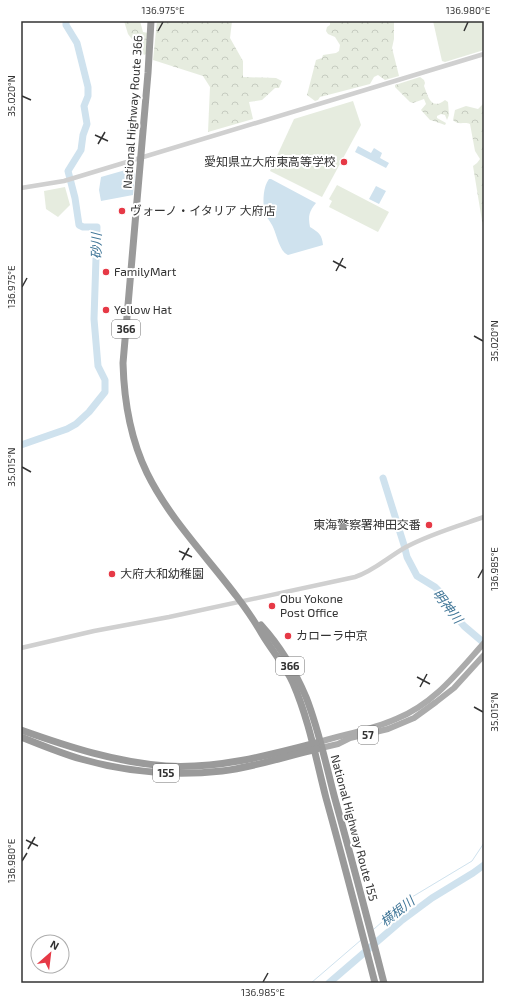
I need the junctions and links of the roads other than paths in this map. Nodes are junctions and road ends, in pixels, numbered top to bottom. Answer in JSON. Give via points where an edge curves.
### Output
{"nodes":[{"id":1,"x":151,"y":21,"type":"edge"},
{"id":2,"x":484,"y":54,"type":"edge"},
{"id":3,"x":141,"y":157,"type":"junction"},
{"id":4,"x":21,"y":188,"type":"edge"},
{"id":5,"x":484,"y":517,"type":"edge"},
{"id":6,"x":241,"y":602,"type":"junction"},
{"id":7,"x":482,"y":645,"type":"edge"},
{"id":8,"x":21,"y":648,"type":"edge"},
{"id":9,"x":484,"y":655,"type":"edge"},
{"id":10,"x":21,"y":730,"type":"edge"},
{"id":11,"x":21,"y":737,"type":"edge"},
{"id":12,"x":317,"y":746,"type":"junction"},
{"id":13,"x":375,"y":983,"type":"edge"},
{"id":14,"x":384,"y":983,"type":"edge"}],
"edges":[{"from":1,"to":3,"type":"highway","name":"National Highway Route 366","number":"366"},
{"from":2,"to":3,"type":"street"},
{"from":3,"to":4,"type":"street","via":[[74,178]]},
{"from":3,"to":6,"type":"highway","name":"National Highway Route 366","number":"366","via":[[123,363],[129,422],[147,473],[159,493],[173,515]]},
{"from":5,"to":6,"type":"street","via":[[418,541],[366,574]]},
{"from":6,"to":8,"type":"street"},
{"from":6,"to":12,"type":"highway","name":"National Highway Route 366","number":"366","via":[[285,668]]},
{"from":7,"to":12,"type":"main road","number":"57","via":[[447,684],[426,702],[405,715]]},
{"from":9,"to":12,"type":"main road","number":"57","via":[[454,688],[414,718],[388,730],[350,738],[338,744]]},
{"from":10,"to":12,"type":"highway","number":"155","via":[[97,755],[166,766],[239,761]]},
{"from":11,"to":12,"type":"highway","name":"National Highway Route 155","number":"155","via":[[65,754],[119,768],[168,773],[222,771],[252,766]]},
{"from":12,"to":13,"type":"highway","name":"National Highway Route 155"},
{"from":12,"to":14,"type":"highway","name":"National Highway Route 155","via":[[352,858]]}]}
